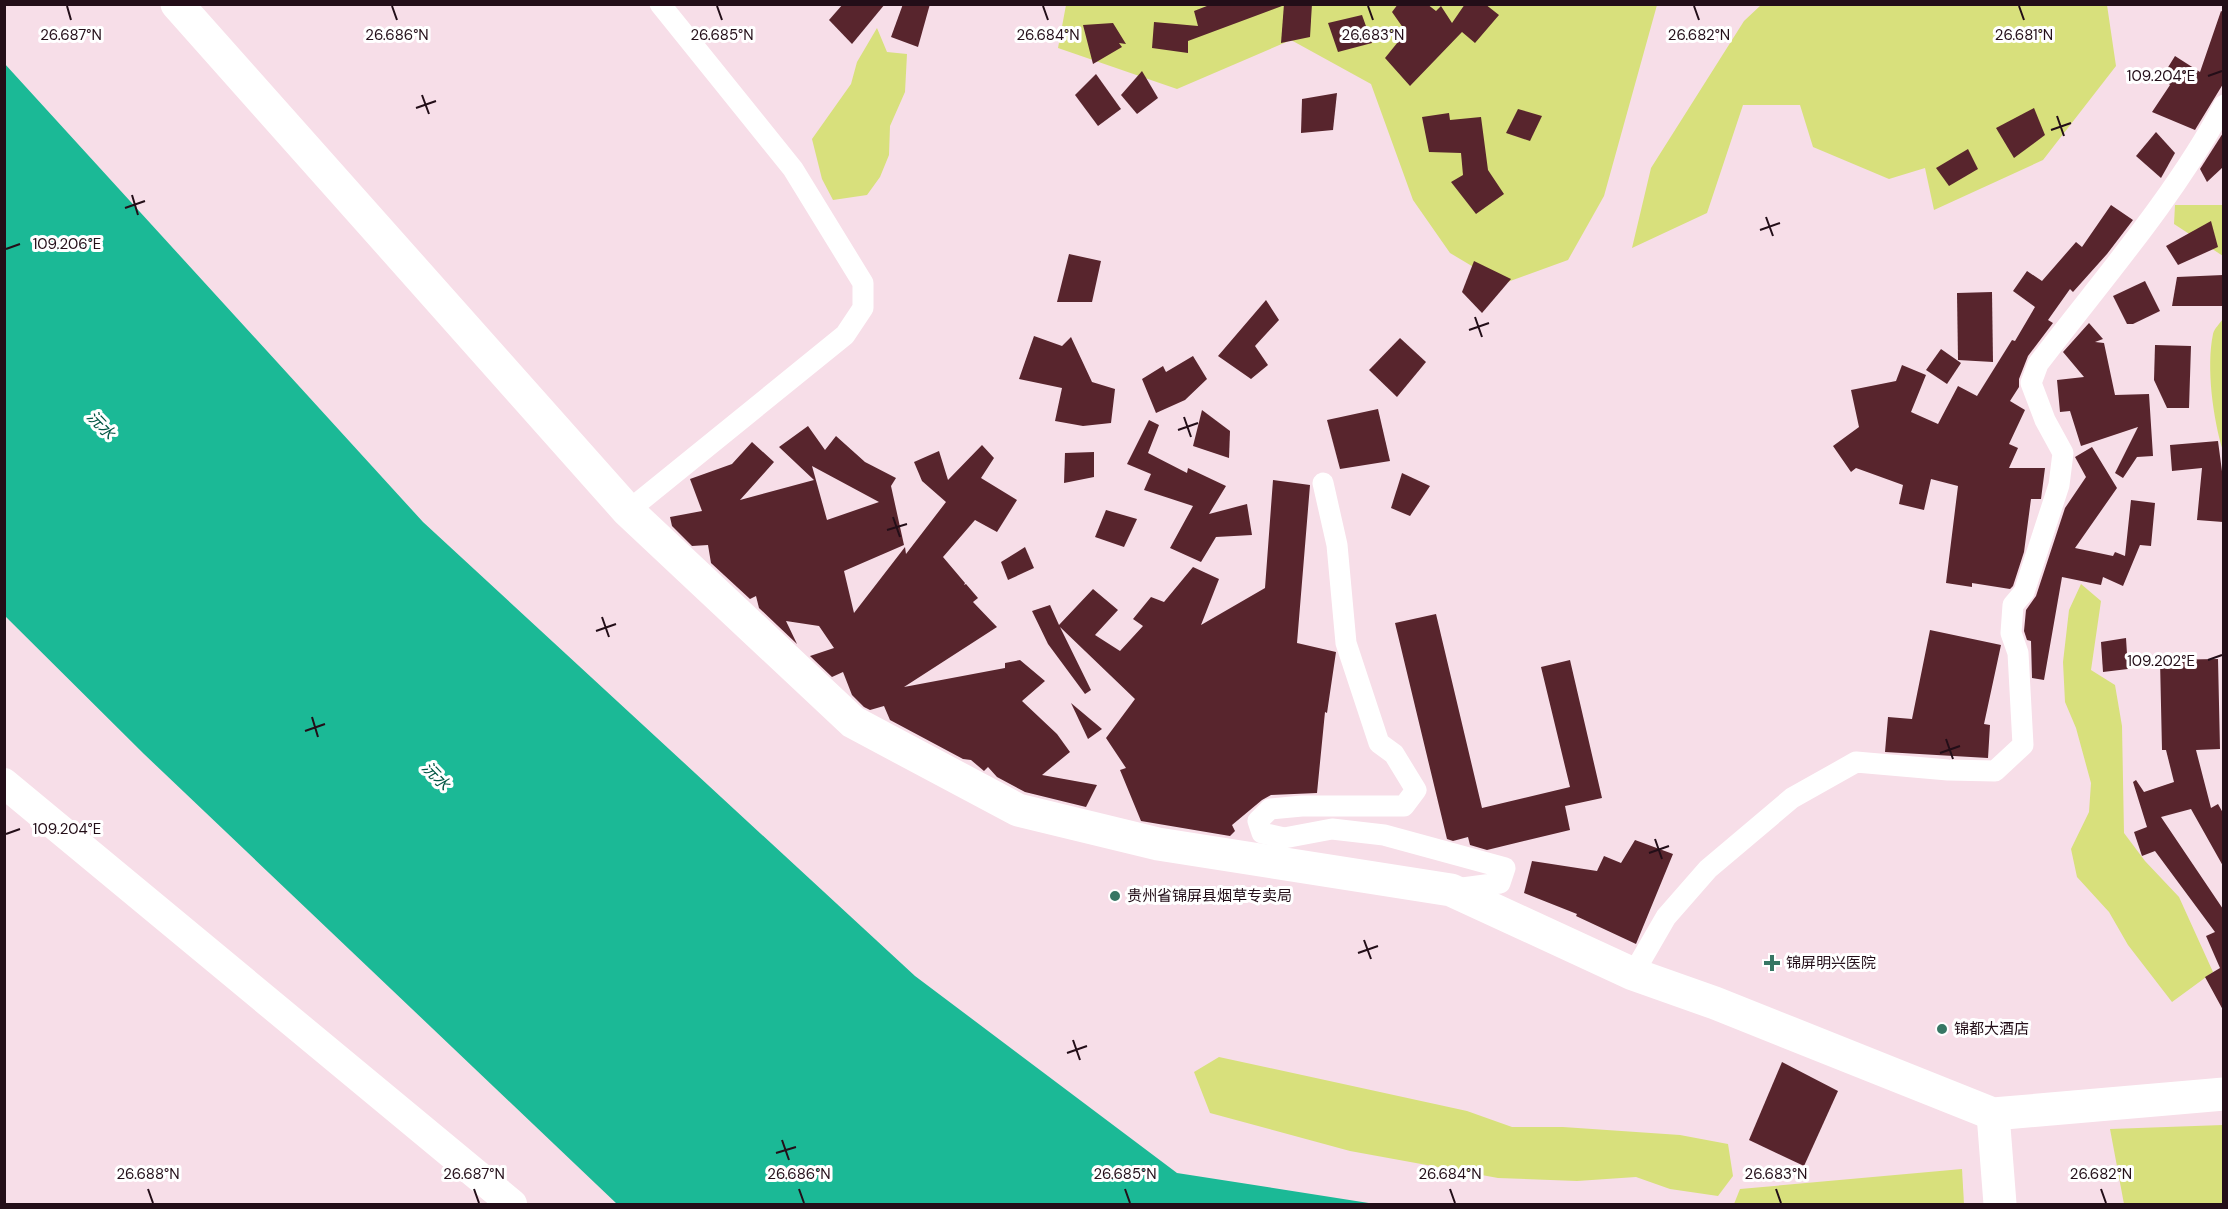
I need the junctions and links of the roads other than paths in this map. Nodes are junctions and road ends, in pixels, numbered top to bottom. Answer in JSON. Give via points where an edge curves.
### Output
{"nodes":[{"id":1,"x":177,"y":4,"type":"edge"},
{"id":2,"x":660,"y":4,"type":"edge"},
{"id":3,"x":2223,"y":105,"type":"edge"},
{"id":4,"x":1323,"y":483,"type":"dead end"},
{"id":5,"x":628,"y":511,"type":"junction"},
{"id":6,"x":4,"y":783,"type":"edge"},
{"id":7,"x":1451,"y":890,"type":"junction"},
{"id":8,"x":1633,"y":975,"type":"junction"},
{"id":9,"x":2223,"y":1094,"type":"edge"},
{"id":10,"x":1993,"y":1114,"type":"junction"},
{"id":11,"x":512,"y":1204,"type":"edge"},
{"id":12,"x":2000,"y":1204,"type":"edge"}],
"edges":[{"from":1,"to":5,"type":"main road"},
{"from":2,"to":5,"type":"street","via":[[793,169],[863,283],[862,308],[845,335]]},
{"from":3,"to":8,"type":"street","via":[[2164,199],[2038,364],[2031,383],[2063,453],[2059,485],[2024,592],[2013,605],[2011,633],[2018,653],[2023,745],[1995,771],[1856,762],[1792,798],[1708,868],[1666,917]]},
{"from":4,"to":7,"type":"street","via":[[1337,545],[1346,643],[1379,743],[1394,754],[1416,790],[1404,806],[1270,809],[1258,821],[1262,833],[1284,838],[1332,829],[1384,835],[1505,868],[1500,883]]},
{"from":5,"to":7,"type":"main road","via":[[854,722],[1018,810],[1158,844]]},
{"from":6,"to":11,"type":"street"},
{"from":7,"to":8,"type":"main road"},
{"from":8,"to":10,"type":"main road","via":[[1715,1003]]},
{"from":9,"to":10,"type":"main road"},
{"from":10,"to":12,"type":"main road"}]}
